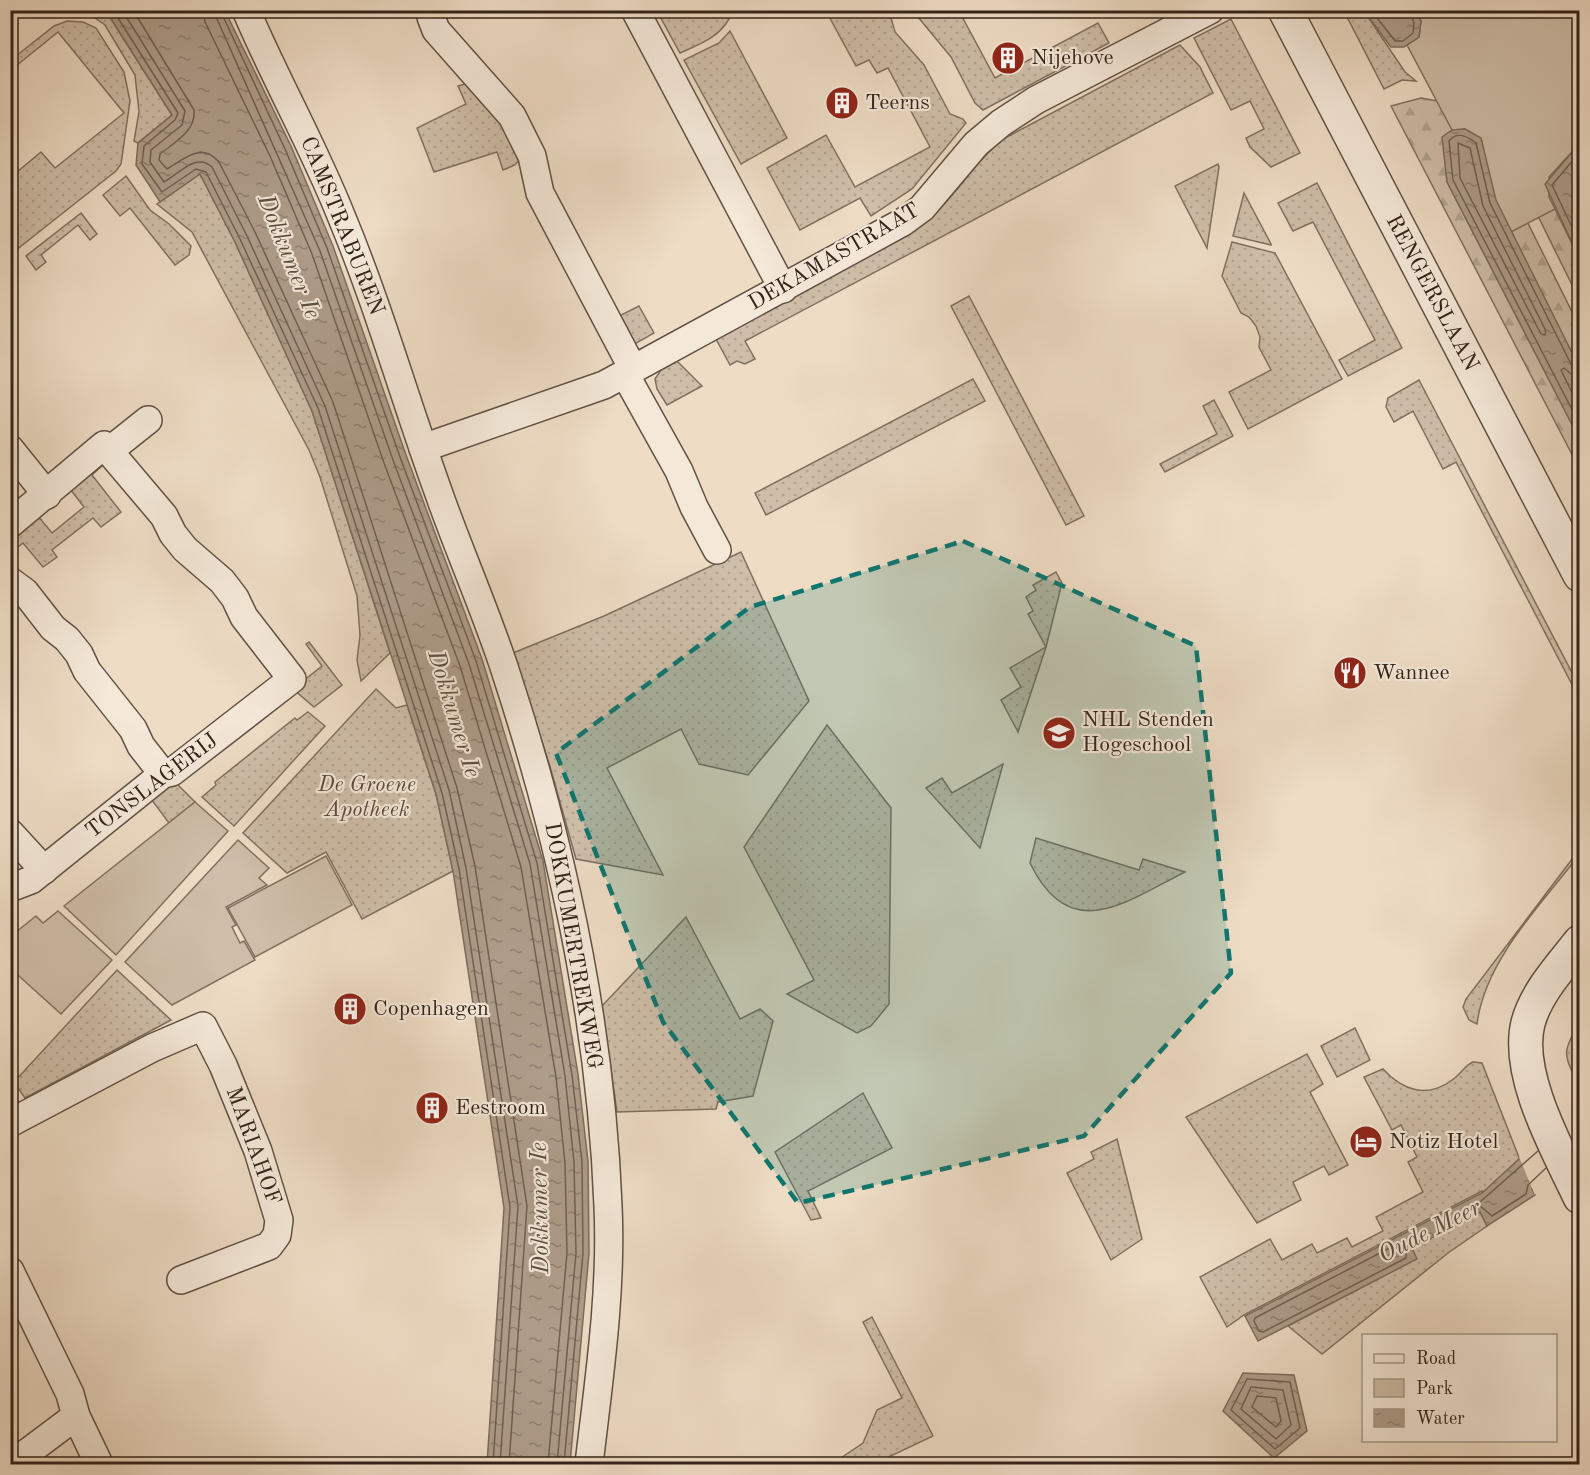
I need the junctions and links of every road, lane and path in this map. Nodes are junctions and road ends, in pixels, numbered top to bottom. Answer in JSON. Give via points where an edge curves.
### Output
{"nodes":[{"id":1,"x":246,"y":10,"type":"edge"},
{"id":2,"x":432,"y":10,"type":"edge"},
{"id":3,"x":635,"y":10,"type":"edge"},
{"id":4,"x":1210,"y":10,"type":"edge"},
{"id":5,"x":1285,"y":10,"type":"edge"},
{"id":6,"x":783,"y":289,"type":"junction"},
{"id":7,"x":629,"y":372,"type":"junction"},
{"id":8,"x":148,"y":420,"type":"dead end"},
{"id":9,"x":423,"y":448,"type":"junction"},
{"id":10,"x":10,"y":449,"type":"edge"},
{"id":11,"x":109,"y":451,"type":"junction"},
{"id":12,"x":46,"y":495,"type":"junction"},
{"id":13,"x":10,"y":524,"type":"edge"},
{"id":14,"x":717,"y":550,"type":"dead end"},
{"id":15,"x":1580,"y":575,"type":"edge"},
{"id":16,"x":10,"y":581,"type":"edge"},
{"id":17,"x":163,"y":774,"type":"junction"},
{"id":18,"x":10,"y":833,"type":"edge"},
{"id":19,"x":44,"y":870,"type":"junction"},
{"id":20,"x":10,"y":888,"type":"edge"},
{"id":21,"x":1580,"y":942,"type":"edge"},
{"id":22,"x":10,"y":1123,"type":"edge"},
{"id":23,"x":1580,"y":1197,"type":"edge"},
{"id":24,"x":11,"y":1275,"type":"edge"},
{"id":25,"x":181,"y":1280,"type":"dead end"},
{"id":26,"x":76,"y":1416,"type":"junction"},
{"id":27,"x":12,"y":1464,"type":"edge"},
{"id":28,"x":99,"y":1464,"type":"edge"},
{"id":29,"x":589,"y":1464,"type":"edge"}],
"edges":[{"from":1,"to":9,"type":"street","name":"CAMSTRABUREN","via":[[343,218]]},
{"from":2,"to":7,"type":"street","via":[[436,30],[512,116],[532,156],[540,193]]},
{"from":3,"to":6,"type":"street"},
{"from":4,"to":6,"type":"street","name":"DEKAMASTRAAT","via":[[1036,100],[988,132],[922,208]]},
{"from":5,"to":15,"type":"street","name":"RENGERSLAAN"},
{"from":6,"to":7,"type":"street","name":"DEKAMASTRAAT"},
{"from":7,"to":9,"type":"street","name":"DEKAMASTRAAT","via":[[584,392]]},
{"from":7,"to":14,"type":"street"},
{"from":8,"to":11,"type":"street"},
{"from":9,"to":29,"type":"street","name":"DOKKUMERTREKWEG","via":[[504,668],[550,819],[576,939],[601,1107],[609,1218],[607,1292]]},
{"from":10,"to":12,"type":"street"},
{"from":11,"to":12,"type":"street","via":[[104,445]]},
{"from":11,"to":17,"type":"street","name":"TONSLAGERIJ","via":[[164,516],[185,549],[222,581],[244,617],[292,679],[172,772]]},
{"from":12,"to":13,"type":"street"},
{"from":16,"to":17,"type":"street","via":[[79,654],[87,671]]},
{"from":17,"to":19,"type":"street","name":"TONSLAGERIJ"},
{"from":18,"to":19,"type":"street"},
{"from":19,"to":20,"type":"street","name":"TONSLAGERIJ"},
{"from":21,"to":23,"type":"street","via":[[1550,980],[1528,1023],[1526,1064],[1531,1085]]},
{"from":22,"to":25,"type":"street","name":"MARIAHOF","via":[[203,1026],[258,1151],[279,1220],[277,1235],[268,1246]]},
{"from":24,"to":26,"type":"street","via":[[70,1394]]},
{"from":26,"to":27,"type":"street"},
{"from":26,"to":28,"type":"street"}]}
